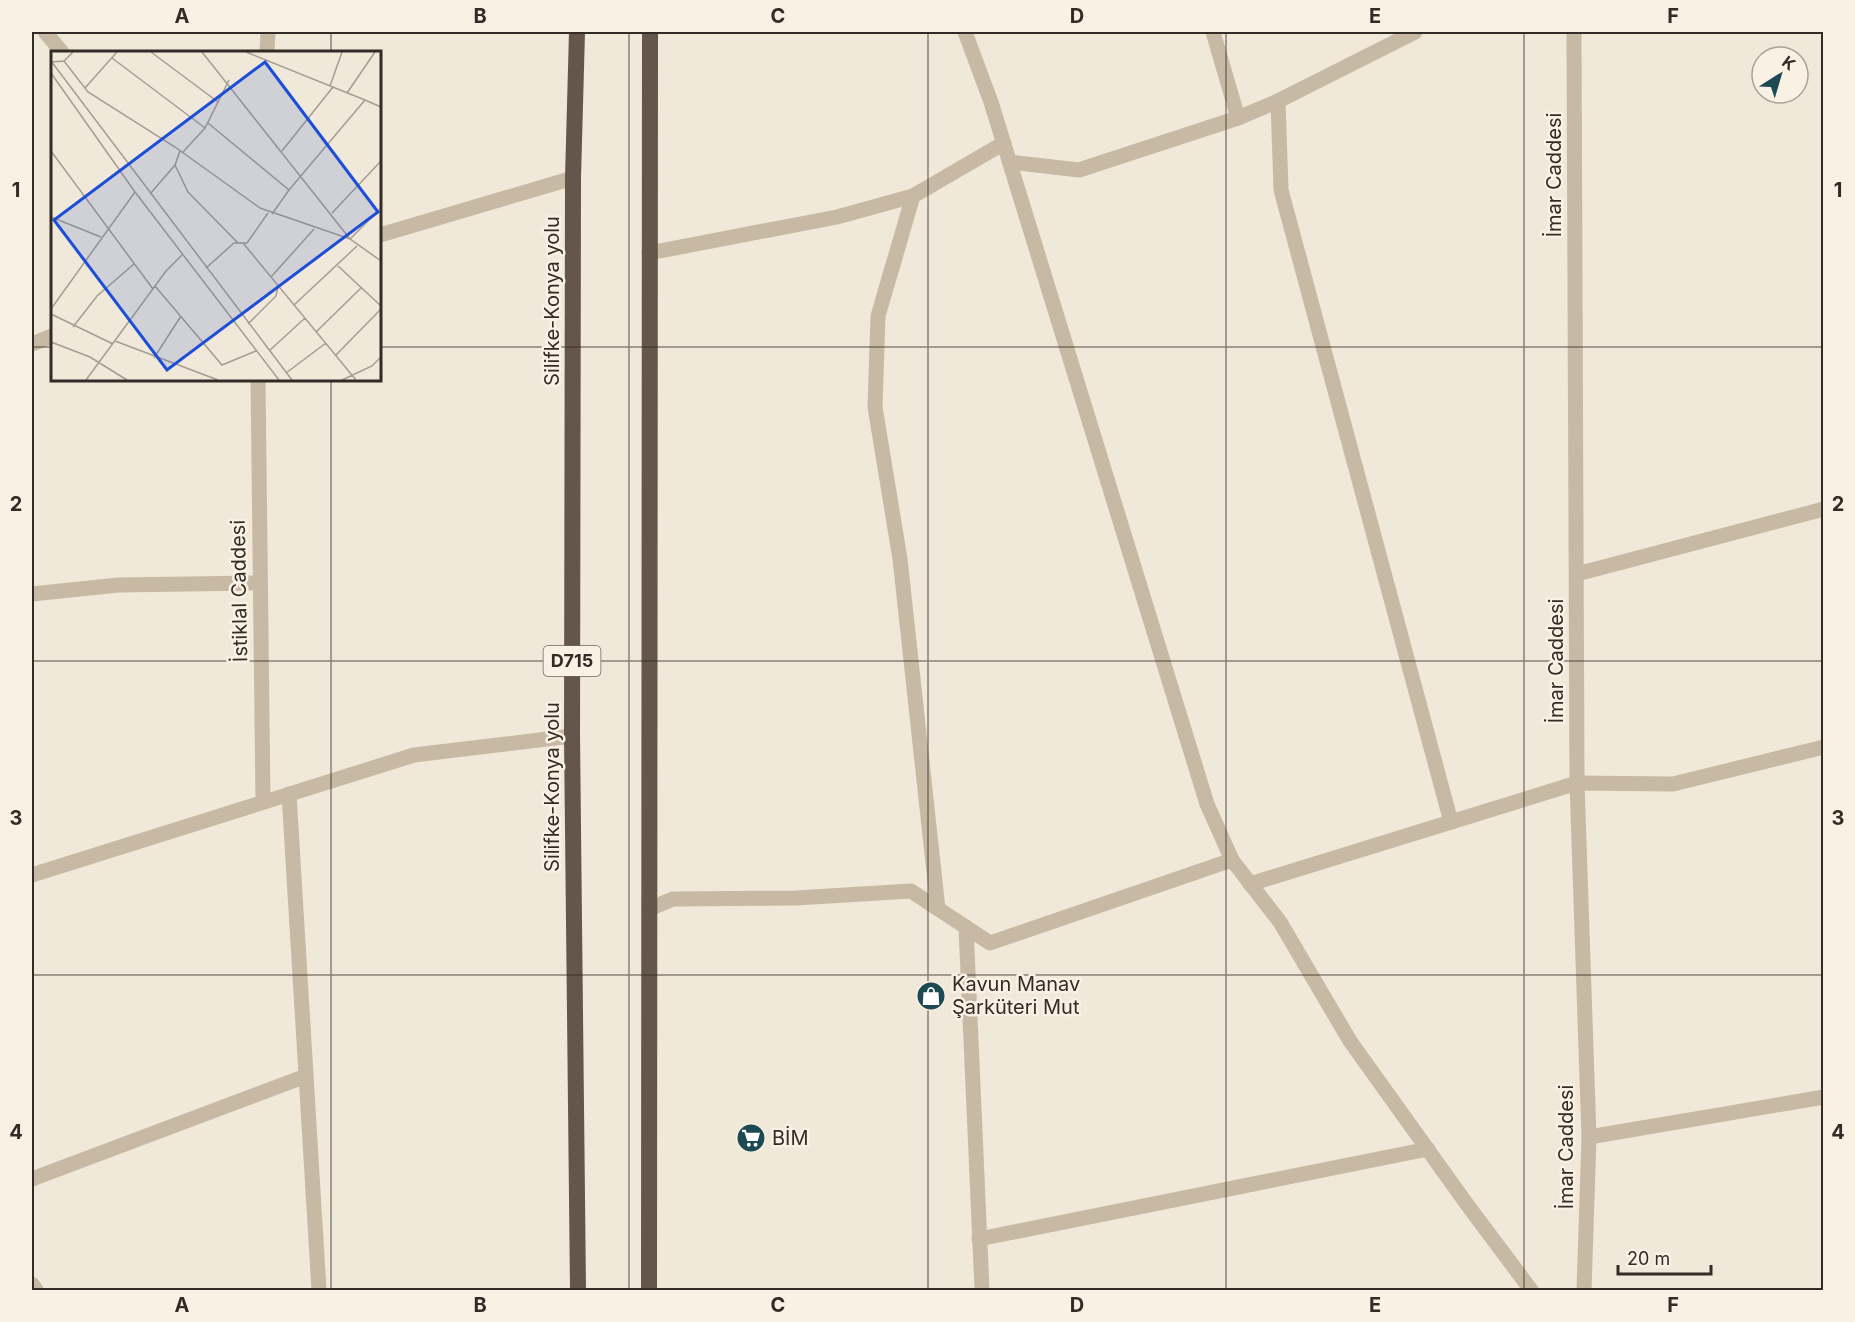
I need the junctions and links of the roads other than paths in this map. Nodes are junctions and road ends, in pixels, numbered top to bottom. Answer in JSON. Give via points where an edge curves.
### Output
{"nodes":[{"id":1,"x":45,"y":32,"type":"edge"},
{"id":2,"x":268,"y":32,"type":"edge"},
{"id":3,"x":577,"y":32,"type":"edge"},
{"id":4,"x":650,"y":32,"type":"edge"},
{"id":5,"x":965,"y":32,"type":"edge"},
{"id":6,"x":1213,"y":32,"type":"edge"},
{"id":7,"x":1415,"y":32,"type":"edge"},
{"id":8,"x":1574,"y":32,"type":"edge"},
{"id":9,"x":61,"y":51,"type":"edge"},
{"id":10,"x":267,"y":51,"type":"edge"},
{"id":11,"x":1278,"y":101,"type":"junction"},
{"id":12,"x":1238,"y":118,"type":"junction"},
{"id":13,"x":1004,"y":143,"type":"junction"},
{"id":14,"x":1010,"y":162,"type":"junction"},
{"id":15,"x":573,"y":178,"type":"junction"},
{"id":16,"x":913,"y":196,"type":"junction"},
{"id":17,"x":381,"y":235,"type":"edge"},
{"id":18,"x":649,"y":253,"type":"junction"},
{"id":19,"x":51,"y":336,"type":"edge"},
{"id":20,"x":32,"y":344,"type":"edge"},
{"id":21,"x":258,"y":381,"type":"edge"},
{"id":22,"x":1824,"y":510,"type":"edge"},
{"id":23,"x":1576,"y":574,"type":"junction"},
{"id":24,"x":260,"y":583,"type":"junction"},
{"id":25,"x":32,"y":594,"type":"edge"},
{"id":26,"x":572,"y":736,"type":"junction"},
{"id":27,"x":1824,"y":747,"type":"edge"},
{"id":28,"x":1576,"y":783,"type":"junction"},
{"id":29,"x":289,"y":794,"type":"junction"},
{"id":30,"x":263,"y":802,"type":"junction"},
{"id":31,"x":1451,"y":822,"type":"junction"},
{"id":32,"x":1232,"y":860,"type":"junction"},
{"id":33,"x":32,"y":874,"type":"edge"},
{"id":34,"x":1250,"y":884,"type":"junction"},
{"id":35,"x":649,"y":909,"type":"junction"},
{"id":36,"x":938,"y":909,"type":"junction"},
{"id":37,"x":966,"y":927,"type":"junction"},
{"id":38,"x":306,"y":1076,"type":"junction"},
{"id":39,"x":1824,"y":1097,"type":"edge"},
{"id":40,"x":1589,"y":1137,"type":"junction"},
{"id":41,"x":1428,"y":1149,"type":"junction"},
{"id":42,"x":32,"y":1179,"type":"edge"},
{"id":43,"x":979,"y":1239,"type":"junction"},
{"id":44,"x":32,"y":1284,"type":"edge"},
{"id":45,"x":36,"y":1290,"type":"edge"},
{"id":46,"x":319,"y":1290,"type":"edge"},
{"id":47,"x":578,"y":1290,"type":"edge"},
{"id":48,"x":649,"y":1290,"type":"edge"},
{"id":49,"x":982,"y":1290,"type":"edge"},
{"id":50,"x":1531,"y":1290,"type":"edge"},
{"id":51,"x":1584,"y":1290,"type":"edge"}],
"edges":[{"from":1,"to":9,"type":"street"},
{"from":2,"to":10,"type":"street"},
{"from":3,"to":15,"type":"highway","name":"Silifke-Konya yolu","number":"D715"},
{"from":4,"to":18,"type":"highway"},
{"from":5,"to":13,"type":"street"},
{"from":6,"to":12,"type":"street"},
{"from":7,"to":11,"type":"street"},
{"from":8,"to":23,"type":"street","name":"İmar Caddesi"},
{"from":11,"to":12,"type":"street"},
{"from":11,"to":31,"type":"street","via":[[1281,190]]},
{"from":12,"to":14,"type":"street","via":[[1079,171]]},
{"from":13,"to":14,"type":"street"},
{"from":13,"to":16,"type":"street"},
{"from":14,"to":32,"type":"street","via":[[1207,804]]},
{"from":15,"to":17,"type":"street"},
{"from":15,"to":26,"type":"highway","name":"Silifke-Konya yolu","number":"D715"},
{"from":16,"to":18,"type":"street","via":[[837,217]]},
{"from":16,"to":36,"type":"street","via":[[878,316],[875,408],[900,559]]},
{"from":18,"to":35,"type":"highway"},
{"from":19,"to":20,"type":"street"},
{"from":21,"to":24,"type":"street","name":"İstiklal Caddesi"},
{"from":22,"to":23,"type":"street"},
{"from":23,"to":28,"type":"street","name":"İmar Caddesi"},
{"from":24,"to":25,"type":"street","via":[[118,585]]},
{"from":24,"to":30,"type":"street","name":"İstiklal Caddesi"},
{"from":26,"to":29,"type":"street","via":[[414,755]]},
{"from":26,"to":47,"type":"highway","name":"Silifke-Konya yolu","number":"D715"},
{"from":27,"to":28,"type":"street","via":[[1673,784]]},
{"from":28,"to":31,"type":"street"},
{"from":28,"to":40,"type":"street","name":"İmar Caddesi"},
{"from":29,"to":30,"type":"street"},
{"from":29,"to":38,"type":"street"},
{"from":30,"to":33,"type":"street"},
{"from":31,"to":34,"type":"street"},
{"from":32,"to":34,"type":"street"},
{"from":32,"to":37,"type":"street","via":[[990,943]]},
{"from":34,"to":41,"type":"street","via":[[1280,922],[1350,1041]]},
{"from":35,"to":36,"type":"street","via":[[673,899],[796,898],[911,891]]},
{"from":35,"to":48,"type":"highway"},
{"from":36,"to":37,"type":"street"},
{"from":37,"to":43,"type":"street"},
{"from":38,"to":42,"type":"street"},
{"from":38,"to":46,"type":"street"},
{"from":39,"to":40,"type":"street"},
{"from":40,"to":51,"type":"street","name":"İmar Caddesi"},
{"from":41,"to":43,"type":"street"},
{"from":41,"to":50,"type":"street"},
{"from":43,"to":49,"type":"street"},
{"from":44,"to":45,"type":"street"}]}
